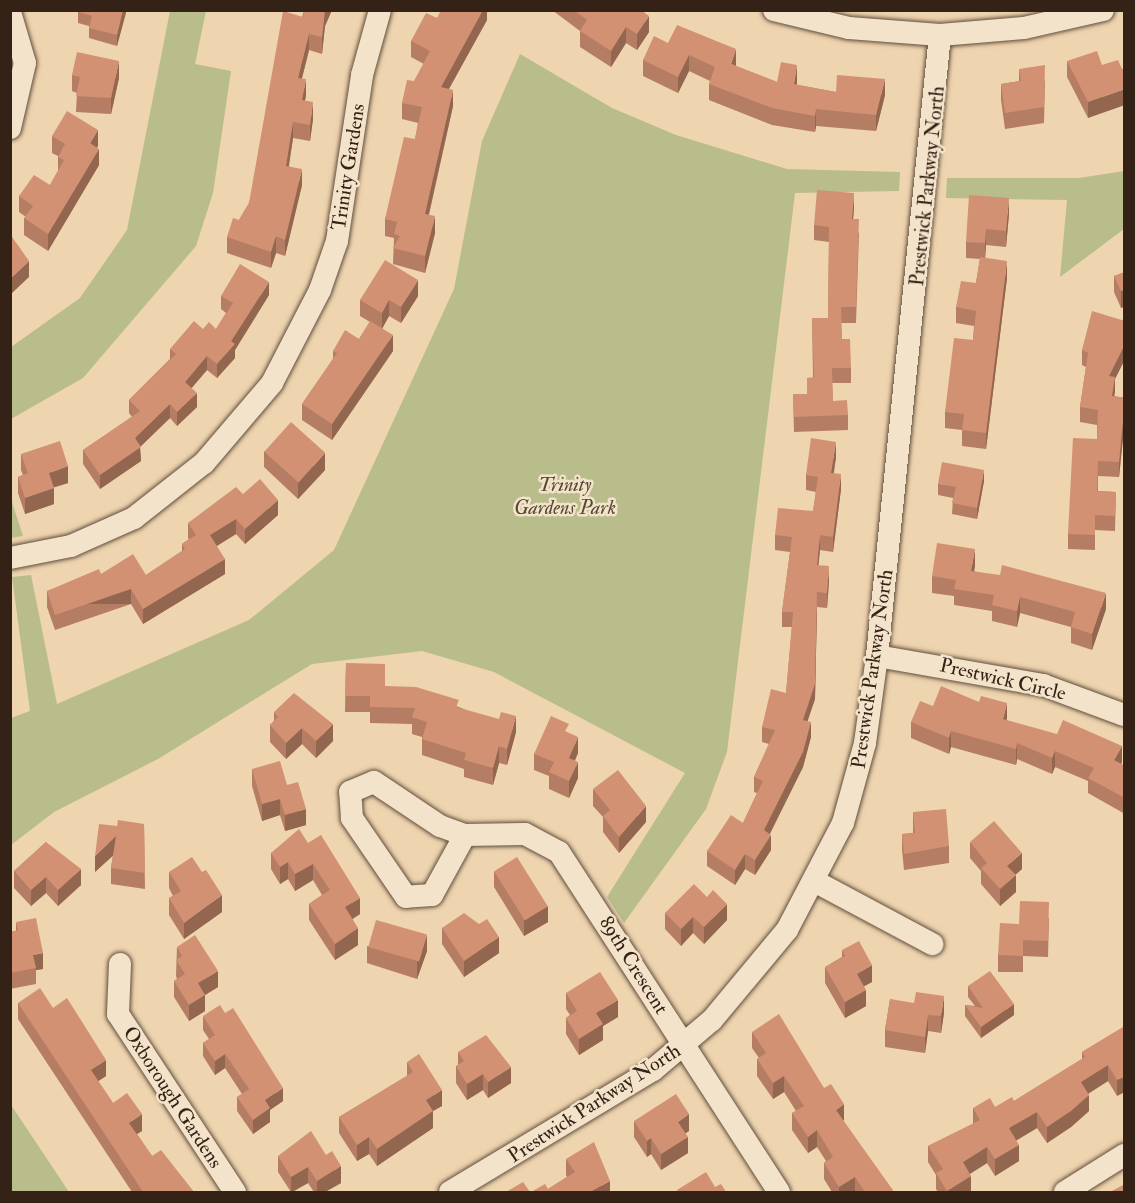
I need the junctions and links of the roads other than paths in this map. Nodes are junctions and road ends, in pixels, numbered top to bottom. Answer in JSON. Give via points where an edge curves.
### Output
{"nodes":[{"id":1,"x":380,"y":10,"type":"edge"},
{"id":2,"x":774,"y":10,"type":"edge"},
{"id":3,"x":1103,"y":10,"type":"edge"},
{"id":4,"x":10,"y":12,"type":"edge"},
{"id":5,"x":940,"y":35,"type":"junction"},
{"id":6,"x":10,"y":128,"type":"edge"},
{"id":7,"x":10,"y":558,"type":"edge"},
{"id":8,"x":878,"y":656,"type":"junction"},
{"id":9,"x":1125,"y":715,"type":"edge"},
{"id":10,"x":465,"y":835,"type":"junction"},
{"id":11,"x":816,"y":882,"type":"junction"},
{"id":12,"x":932,"y":944,"type":"dead end"},
{"id":13,"x":120,"y":964,"type":"dead end"},
{"id":14,"x":685,"y":1044,"type":"junction"},
{"id":15,"x":1125,"y":1155,"type":"edge"},
{"id":16,"x":235,"y":1192,"type":"edge"},
{"id":17,"x":450,"y":1192,"type":"edge"},
{"id":18,"x":779,"y":1192,"type":"edge"},
{"id":19,"x":1065,"y":1192,"type":"edge"}],
"edges":[{"from":1,"to":7,"type":"street","name":"Trinity Gardens","via":[[362,75],[337,241],[315,300],[272,383],[204,463],[134,518],[71,546]]},
{"from":2,"to":5,"type":"street","via":[[849,28]]},
{"from":3,"to":5,"type":"street","via":[[1014,29]]},
{"from":4,"to":6,"type":"street","via":[[25,63]]},
{"from":5,"to":8,"type":"street","name":"Prestwick Parkway North"},
{"from":8,"to":9,"type":"street","name":"Prestwick Circle","via":[[1043,685]]},
{"from":8,"to":11,"type":"street","name":"Prestwick Parkway North","via":[[856,781]]},
{"from":10,"to":10,"type":"street","name":"89th Crescent","via":[[432,895],[405,897],[352,818],[350,792],[374,782],[411,810]]},
{"from":10,"to":14,"type":"street","name":"89th Crescent","via":[[525,834],[559,852]]},
{"from":11,"to":12,"type":"street"},
{"from":11,"to":14,"type":"street","name":"Prestwick Parkway North","via":[[754,975]]},
{"from":13,"to":16,"type":"street","name":"Oxborough Gardens","via":[[118,1014]]},
{"from":14,"to":17,"type":"street","name":"Prestwick Parkway North","via":[[618,1092]]},
{"from":14,"to":18,"type":"street","name":"89th Crescent"},
{"from":15,"to":19,"type":"street"}]}
